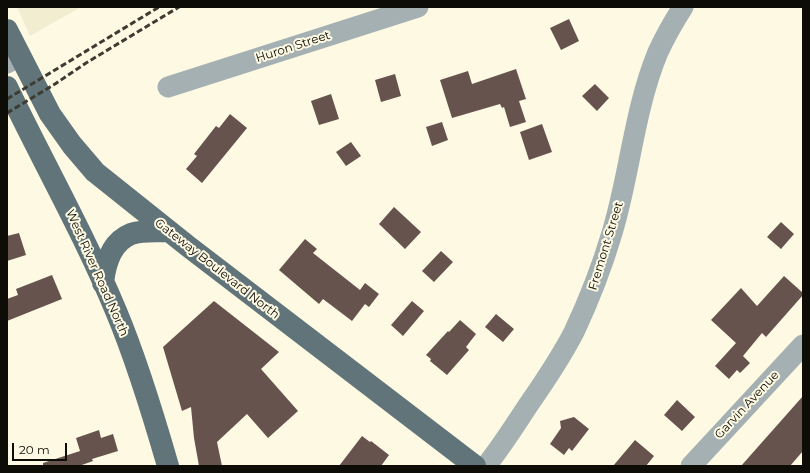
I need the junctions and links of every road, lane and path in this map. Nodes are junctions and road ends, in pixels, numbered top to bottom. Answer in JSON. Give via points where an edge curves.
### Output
{"nodes":[{"id":1,"x":418,"y":7,"type":"edge"},
{"id":2,"x":683,"y":7,"type":"edge"},
{"id":3,"x":7,"y":30,"type":"edge"},
{"id":4,"x":13,"y":59,"type":"edge"},
{"id":5,"x":7,"y":87,"type":"edge"},
{"id":6,"x":168,"y":87,"type":"dead end"},
{"id":7,"x":168,"y":231,"type":"junction"},
{"id":8,"x":103,"y":282,"type":"junction"},
{"id":9,"x":803,"y":345,"type":"edge"},
{"id":10,"x":168,"y":466,"type":"edge"},
{"id":11,"x":475,"y":466,"type":"edge"},
{"id":12,"x":486,"y":466,"type":"edge"},
{"id":13,"x":691,"y":466,"type":"edge"}],
"edges":[{"from":1,"to":6,"type":"street","name":"Huron Street"},
{"from":2,"to":12,"type":"street","name":"Fremont Street","via":[[659,51],[646,85],[612,232],[586,306],[557,362]]},
{"from":3,"to":4,"type":"main road","name":"Gateway Boulevard North"},
{"from":4,"to":7,"type":"main road","name":"Gateway Boulevard North","via":[[72,145],[95,172]]},
{"from":5,"to":8,"type":"main road","name":"West River Road North"},
{"from":7,"to":8,"type":"main road","via":[[139,233],[124,238],[107,259]]},
{"from":7,"to":11,"type":"main road","name":"Gateway Boulevard North"},
{"from":8,"to":10,"type":"main road","name":"West River Road North","via":[[136,362]]},
{"from":9,"to":13,"type":"street","name":"Garvin Avenue"}]}
